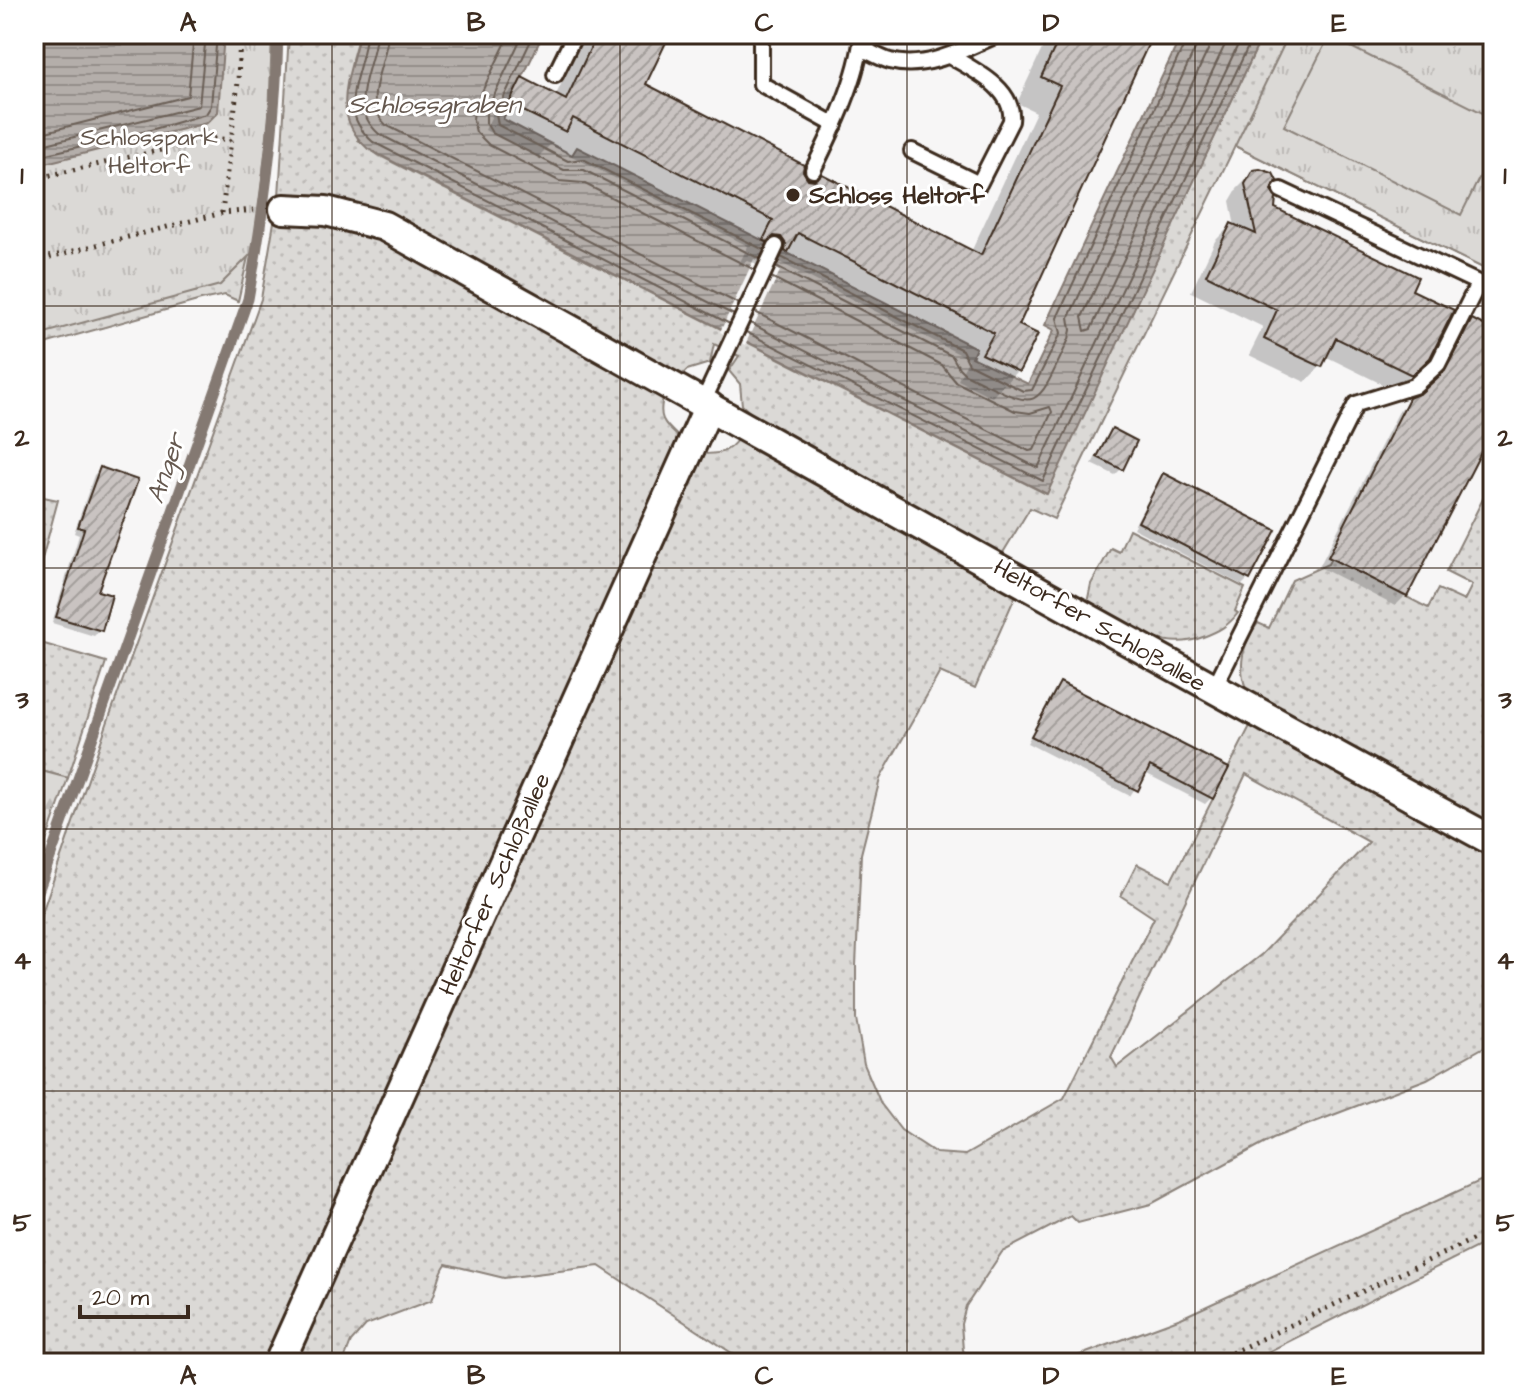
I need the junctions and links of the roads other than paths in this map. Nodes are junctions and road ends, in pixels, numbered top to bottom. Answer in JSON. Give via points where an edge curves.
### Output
{"nodes":[{"id":1,"x":575,"y":34,"type":"edge"},
{"id":2,"x":761,"y":34,"type":"edge"},
{"id":3,"x":879,"y":34,"type":"edge"},
{"id":4,"x":999,"y":34,"type":"edge"},
{"id":5,"x":861,"y":41,"type":"edge"},
{"id":6,"x":950,"y":56,"type":"junction"},
{"id":7,"x":555,"y":75,"type":"dead end"},
{"id":8,"x":835,"y":125,"type":"junction"},
{"id":9,"x":912,"y":151,"type":"dead end"},
{"id":10,"x":813,"y":170,"type":"dead end"},
{"id":11,"x":1281,"y":190,"type":"dead end"},
{"id":12,"x":284,"y":209,"type":"dead end"},
{"id":13,"x":776,"y":246,"type":"dead end"},
{"id":14,"x":1478,"y":284,"type":"junction"},
{"id":15,"x":1493,"y":290,"type":"edge"},
{"id":16,"x":706,"y":404,"type":"junction"},
{"id":17,"x":1213,"y":690,"type":"junction"},
{"id":18,"x":1493,"y":841,"type":"edge"},
{"id":19,"x":279,"y":1363,"type":"edge"}],
"edges":[{"from":1,"to":7,"type":"lane"},
{"from":2,"to":8,"type":"lane","via":[[761,84]]},
{"from":3,"to":5,"type":"lane"},
{"from":4,"to":6,"type":"lane"},
{"from":5,"to":6,"type":"lane","via":[[891,61],[917,63]]},
{"from":5,"to":8,"type":"lane"},
{"from":6,"to":9,"type":"lane","via":[[1000,90],[1013,110],[1011,121],[979,184]]},
{"from":8,"to":10,"type":"lane"},
{"from":11,"to":14,"type":"lane"},
{"from":12,"to":16,"type":"street","name":"Heltorfer Schloßallee","via":[[326,211],[384,226]]},
{"from":13,"to":16,"type":"lane"},
{"from":14,"to":15,"type":"lane"},
{"from":14,"to":17,"type":"lane","via":[[1438,364],[1414,386],[1356,404]]},
{"from":16,"to":17,"type":"street","name":"Heltorfer Schloßallee"},
{"from":16,"to":19,"type":"street","name":"Heltorfer Schloßallee"},
{"from":17,"to":18,"type":"street","name":"Heltorfer Schloßallee"}]}
